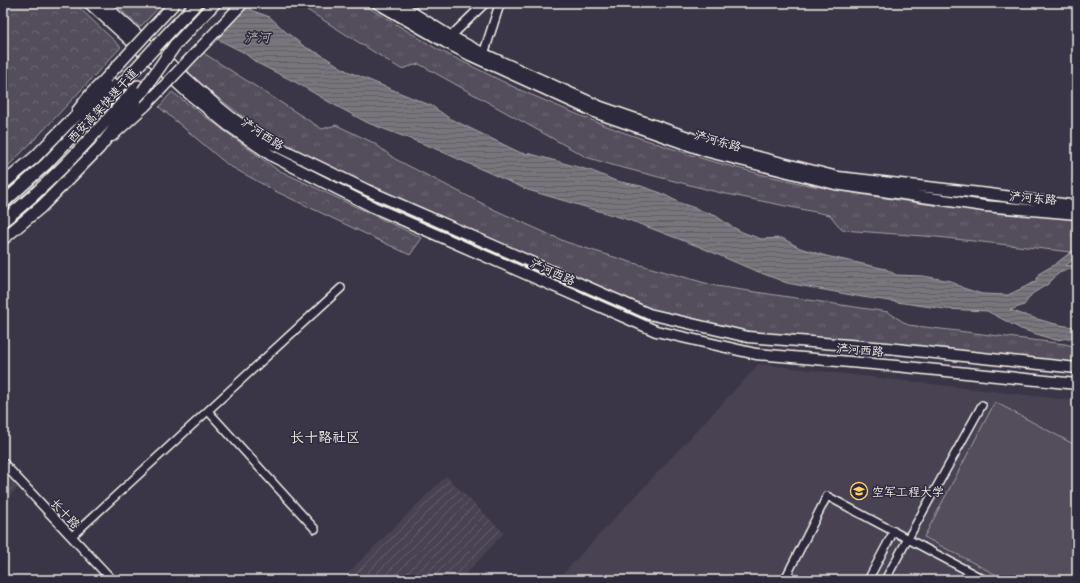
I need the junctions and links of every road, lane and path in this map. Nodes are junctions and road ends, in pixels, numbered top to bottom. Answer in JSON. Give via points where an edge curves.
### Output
{"nodes":[{"id":1,"x":89,"y":3,"type":"edge"},
{"id":2,"x":102,"y":3,"type":"edge"},
{"id":3,"x":175,"y":3,"type":"edge"},
{"id":4,"x":196,"y":3,"type":"edge"},
{"id":5,"x":215,"y":3,"type":"edge"},
{"id":6,"x":243,"y":3,"type":"edge"},
{"id":7,"x":377,"y":3,"type":"edge"},
{"id":8,"x":397,"y":3,"type":"edge"},
{"id":9,"x":485,"y":3,"type":"edge"},
{"id":10,"x":500,"y":3,"type":"edge"},
{"id":11,"x":448,"y":39,"type":"junction"},
{"id":12,"x":483,"y":57,"type":"junction"},
{"id":13,"x":125,"y":76,"type":"junction"},
{"id":14,"x":140,"y":89,"type":"junction"},
{"id":15,"x":67,"y":124,"type":"junction"},
{"id":16,"x":99,"y":148,"type":"junction"},
{"id":17,"x":36,"y":157,"type":"junction"},
{"id":18,"x":3,"y":184,"type":"edge"},
{"id":19,"x":3,"y":191,"type":"edge"},
{"id":20,"x":3,"y":203,"type":"edge"},
{"id":21,"x":1077,"y":206,"type":"edge"},
{"id":22,"x":1077,"y":214,"type":"edge"},
{"id":23,"x":3,"y":220,"type":"edge"},
{"id":24,"x":3,"y":239,"type":"edge"},
{"id":25,"x":341,"y":288,"type":"dead end"},
{"id":26,"x":1077,"y":368,"type":"edge"},
{"id":27,"x":1077,"y":384,"type":"edge"},
{"id":28,"x":982,"y":405,"type":"dead end"},
{"id":29,"x":208,"y":411,"type":"junction"},
{"id":30,"x":3,"y":462,"type":"edge"},
{"id":31,"x":315,"y":529,"type":"dead end"},
{"id":32,"x":894,"y":531,"type":"junction"},
{"id":33,"x":72,"y":536,"type":"junction"},
{"id":34,"x":908,"y":538,"type":"junction"},
{"id":35,"x":112,"y":580,"type":"edge"},
{"id":36,"x":787,"y":580,"type":"edge"},
{"id":37,"x":868,"y":580,"type":"edge"},
{"id":38,"x":885,"y":580,"type":"edge"},
{"id":39,"x":985,"y":580,"type":"edge"}],
"edges":[{"from":1,"to":27,"type":"main road","name":"浐河西路","via":[[188,93],[272,156],[373,207],[656,330],[756,354]]},
{"from":2,"to":26,"type":"main road","name":"浐河西路","via":[[211,101],[266,141],[367,190],[649,314],[748,336]]},
{"from":3,"to":15,"type":"main road","bridge":true,"via":[[91,94]]},
{"from":4,"to":13,"type":"highway","name":"西安高架快速干道","bridge":true},
{"from":5,"to":14,"type":"highway","name":"西安高架快速干道","bridge":true,"via":[[175,45]]},
{"from":6,"to":16,"type":"main road","bridge":true,"via":[[145,106]]},
{"from":7,"to":11,"type":"main road","name":"浐河东路"},
{"from":8,"to":11,"type":"main road","name":"浐河东路"},
{"from":9,"to":11,"type":"street"},
{"from":10,"to":12,"type":"street"},
{"from":11,"to":12,"type":"main road","name":"浐河东路"},
{"from":12,"to":21,"type":"main road","name":"浐河东路","via":[[601,106],[714,146],[838,177]]},
{"from":12,"to":22,"type":"main road","name":"浐河东路","via":[[597,113],[709,152],[835,184],[984,206]]},
{"from":13,"to":15,"type":"highway"},
{"from":13,"to":20,"type":"highway","name":"西安高架快速干道","via":[[41,169]]},
{"from":14,"to":16,"type":"highway"},
{"from":14,"to":23,"type":"highway","name":"西安高架快速干道","via":[[38,191]]},
{"from":15,"to":17,"type":"highway"},
{"from":16,"to":24,"type":"highway","via":[[46,202]]},
{"from":17,"to":18,"type":"highway"},
{"from":17,"to":19,"type":"highway"},
{"from":25,"to":29,"type":"street"},
{"from":28,"to":34,"type":"street"},
{"from":29,"to":31,"type":"street"},
{"from":29,"to":33,"type":"street"},
{"from":30,"to":33,"type":"street","name":"长十路"},
{"from":32,"to":34,"type":"street"},
{"from":32,"to":36,"type":"street","via":[[827,496]]},
{"from":32,"to":37,"type":"street"},
{"from":33,"to":35,"type":"street","name":"长十路"},
{"from":34,"to":38,"type":"street"},
{"from":34,"to":39,"type":"street"}]}
